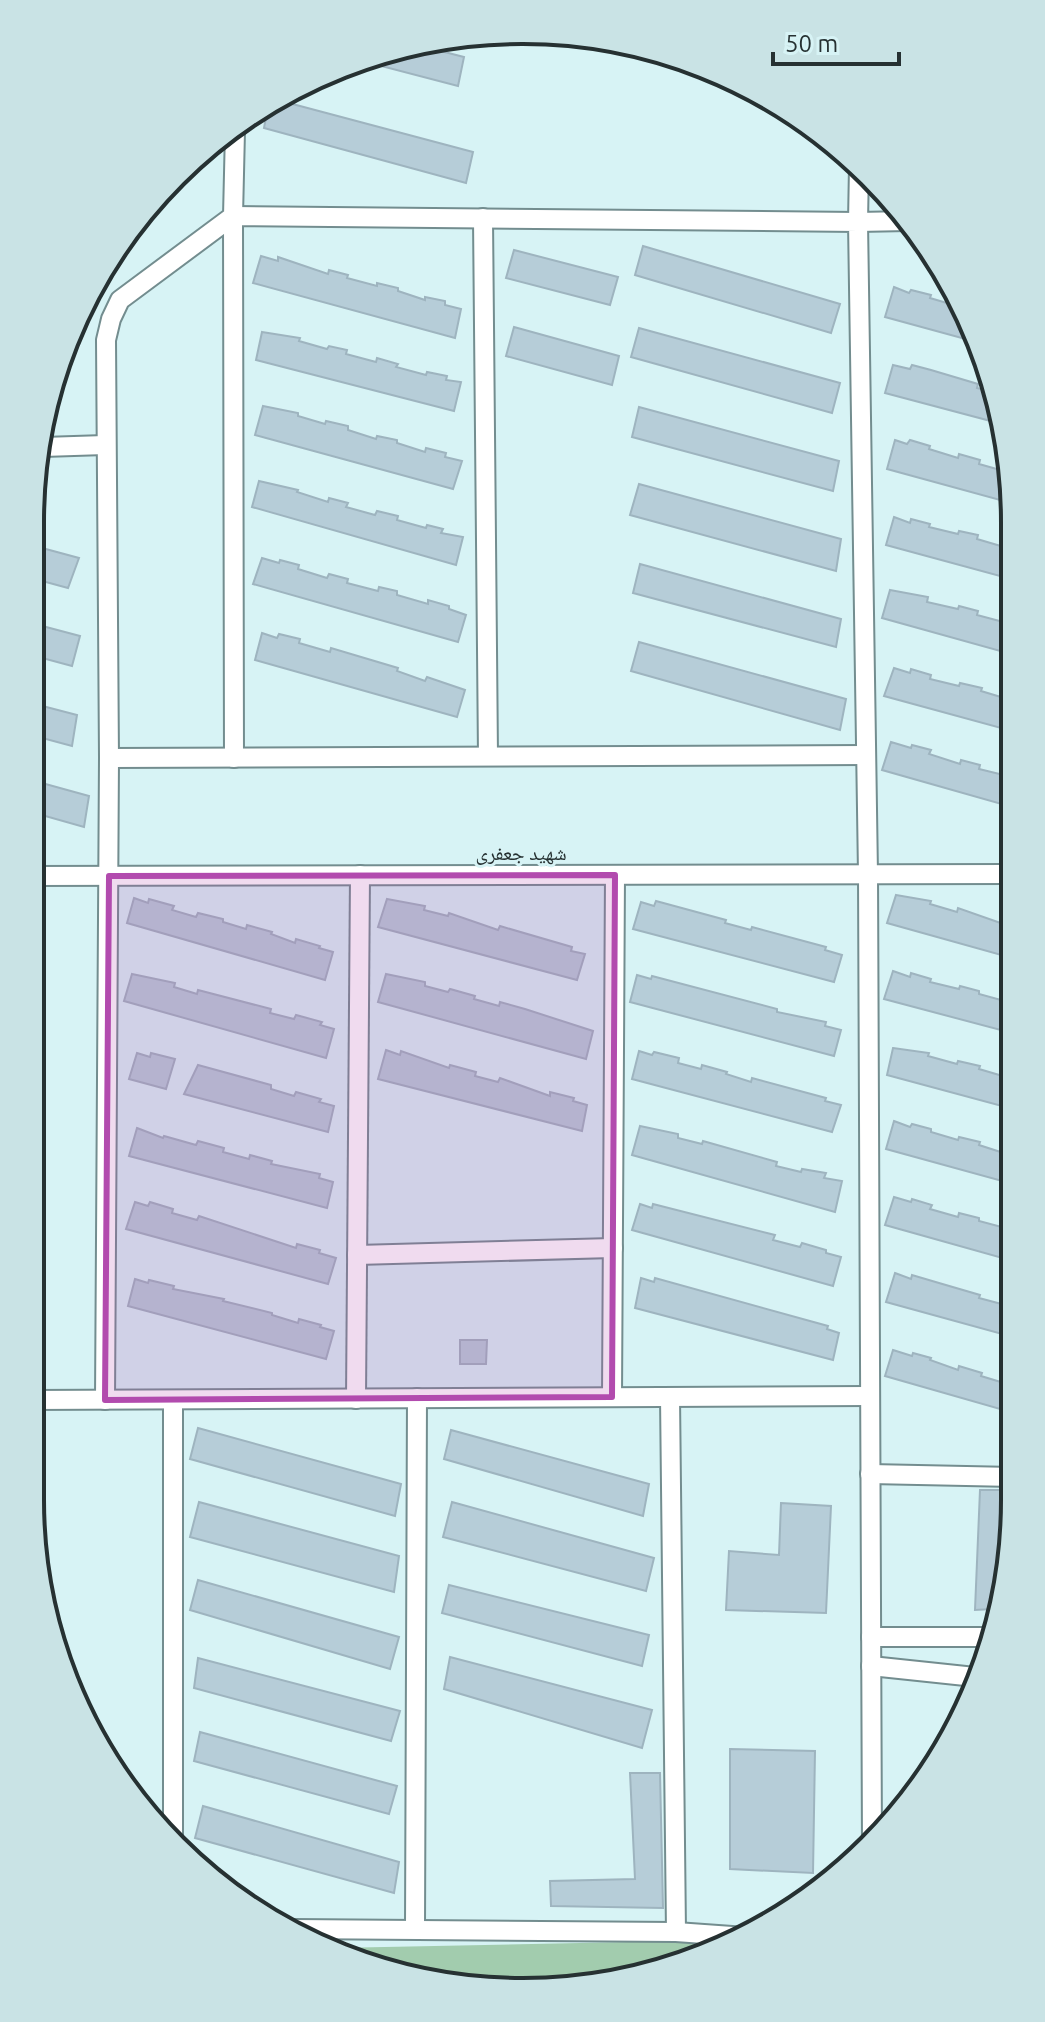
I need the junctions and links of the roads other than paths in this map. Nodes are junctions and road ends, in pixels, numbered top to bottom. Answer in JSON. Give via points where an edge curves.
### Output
{"nodes":[{"id":1,"x":235,"y":140,"type":"edge"},
{"id":2,"x":859,"y":182,"type":"edge"},
{"id":3,"x":233,"y":216,"type":"junction"},
{"id":4,"x":483,"y":218,"type":"junction"},
{"id":5,"x":894,"y":221,"type":"edge"},
{"id":6,"x":858,"y":222,"type":"junction"},
{"id":7,"x":105,"y":445,"type":"junction"},
{"id":8,"x":50,"y":447,"type":"edge"},
{"id":9,"x":866,"y":755,"type":"junction"},
{"id":10,"x":488,"y":756,"type":"junction"},
{"id":11,"x":109,"y":758,"type":"junction"},
{"id":12,"x":234,"y":758,"type":"junction"},
{"id":13,"x":868,"y":874,"type":"junction"},
{"id":14,"x":1001,"y":874,"type":"edge"},
{"id":15,"x":360,"y":875,"type":"junction"},
{"id":16,"x":615,"y":875,"type":"junction"},
{"id":17,"x":44,"y":876,"type":"edge"},
{"id":18,"x":109,"y":876,"type":"junction"},
{"id":19,"x":613,"y":1248,"type":"junction"},
{"id":20,"x":357,"y":1255,"type":"junction"},
{"id":21,"x":870,"y":1396,"type":"junction"},
{"id":22,"x":612,"y":1397,"type":"junction"},
{"id":23,"x":670,"y":1397,"type":"junction"},
{"id":24,"x":417,"y":1398,"type":"junction"},
{"id":25,"x":356,"y":1399,"type":"junction"},
{"id":26,"x":44,"y":1400,"type":"edge"},
{"id":27,"x":105,"y":1400,"type":"junction"},
{"id":28,"x":173,"y":1400,"type":"junction"},
{"id":29,"x":870,"y":1474,"type":"junction"},
{"id":30,"x":1001,"y":1477,"type":"edge"},
{"id":31,"x":871,"y":1637,"type":"junction"},
{"id":32,"x":981,"y":1637,"type":"edge"},
{"id":33,"x":871,"y":1666,"type":"junction"},
{"id":34,"x":967,"y":1676,"type":"edge"},
{"id":35,"x":173,"y":1826,"type":"edge"},
{"id":36,"x":872,"y":1826,"type":"edge"},
{"id":37,"x":311,"y":1929,"type":"edge"},
{"id":38,"x":415,"y":1929,"type":"junction"},
{"id":39,"x":676,"y":1932,"type":"junction"},
{"id":40,"x":721,"y":1935,"type":"edge"}],
"edges":[{"from":1,"to":3,"type":"street"},
{"from":2,"to":6,"type":"street"},
{"from":3,"to":4,"type":"street"},
{"from":3,"to":7,"type":"street","via":[[120,300],[106,340]]},
{"from":3,"to":12,"type":"street"},
{"from":4,"to":6,"type":"street"},
{"from":4,"to":10,"type":"street"},
{"from":5,"to":6,"type":"street"},
{"from":6,"to":9,"type":"street"},
{"from":7,"to":8,"type":"street"},
{"from":7,"to":11,"type":"street"},
{"from":9,"to":10,"type":"street"},
{"from":9,"to":13,"type":"street"},
{"from":10,"to":12,"type":"street"},
{"from":11,"to":12,"type":"street"},
{"from":11,"to":18,"type":"street"},
{"from":13,"to":14,"type":"street","name":"شهید جعفری"},
{"from":13,"to":16,"type":"street","name":"شهید جعفری"},
{"from":13,"to":21,"type":"street"},
{"from":15,"to":16,"type":"street","name":"شهید جعفری"},
{"from":15,"to":18,"type":"street","name":"شهید جعفری"},
{"from":15,"to":20,"type":"street"},
{"from":16,"to":19,"type":"street"},
{"from":17,"to":18,"type":"street","name":"شهید جعفری"},
{"from":18,"to":27,"type":"street"},
{"from":19,"to":20,"type":"street"},
{"from":19,"to":22,"type":"street"},
{"from":20,"to":25,"type":"street"},
{"from":21,"to":23,"type":"street"},
{"from":21,"to":29,"type":"street"},
{"from":22,"to":23,"type":"street"},
{"from":22,"to":24,"type":"street"},
{"from":23,"to":39,"type":"street"},
{"from":24,"to":25,"type":"street"},
{"from":24,"to":38,"type":"street"},
{"from":25,"to":28,"type":"street"},
{"from":26,"to":27,"type":"street"},
{"from":27,"to":28,"type":"street"},
{"from":28,"to":35,"type":"street"},
{"from":29,"to":30,"type":"street"},
{"from":29,"to":31,"type":"street"},
{"from":31,"to":32,"type":"street"},
{"from":31,"to":33,"type":"street"},
{"from":33,"to":34,"type":"street"},
{"from":33,"to":36,"type":"street"},
{"from":37,"to":38,"type":"street"},
{"from":38,"to":39,"type":"street"},
{"from":39,"to":40,"type":"street"}]}
